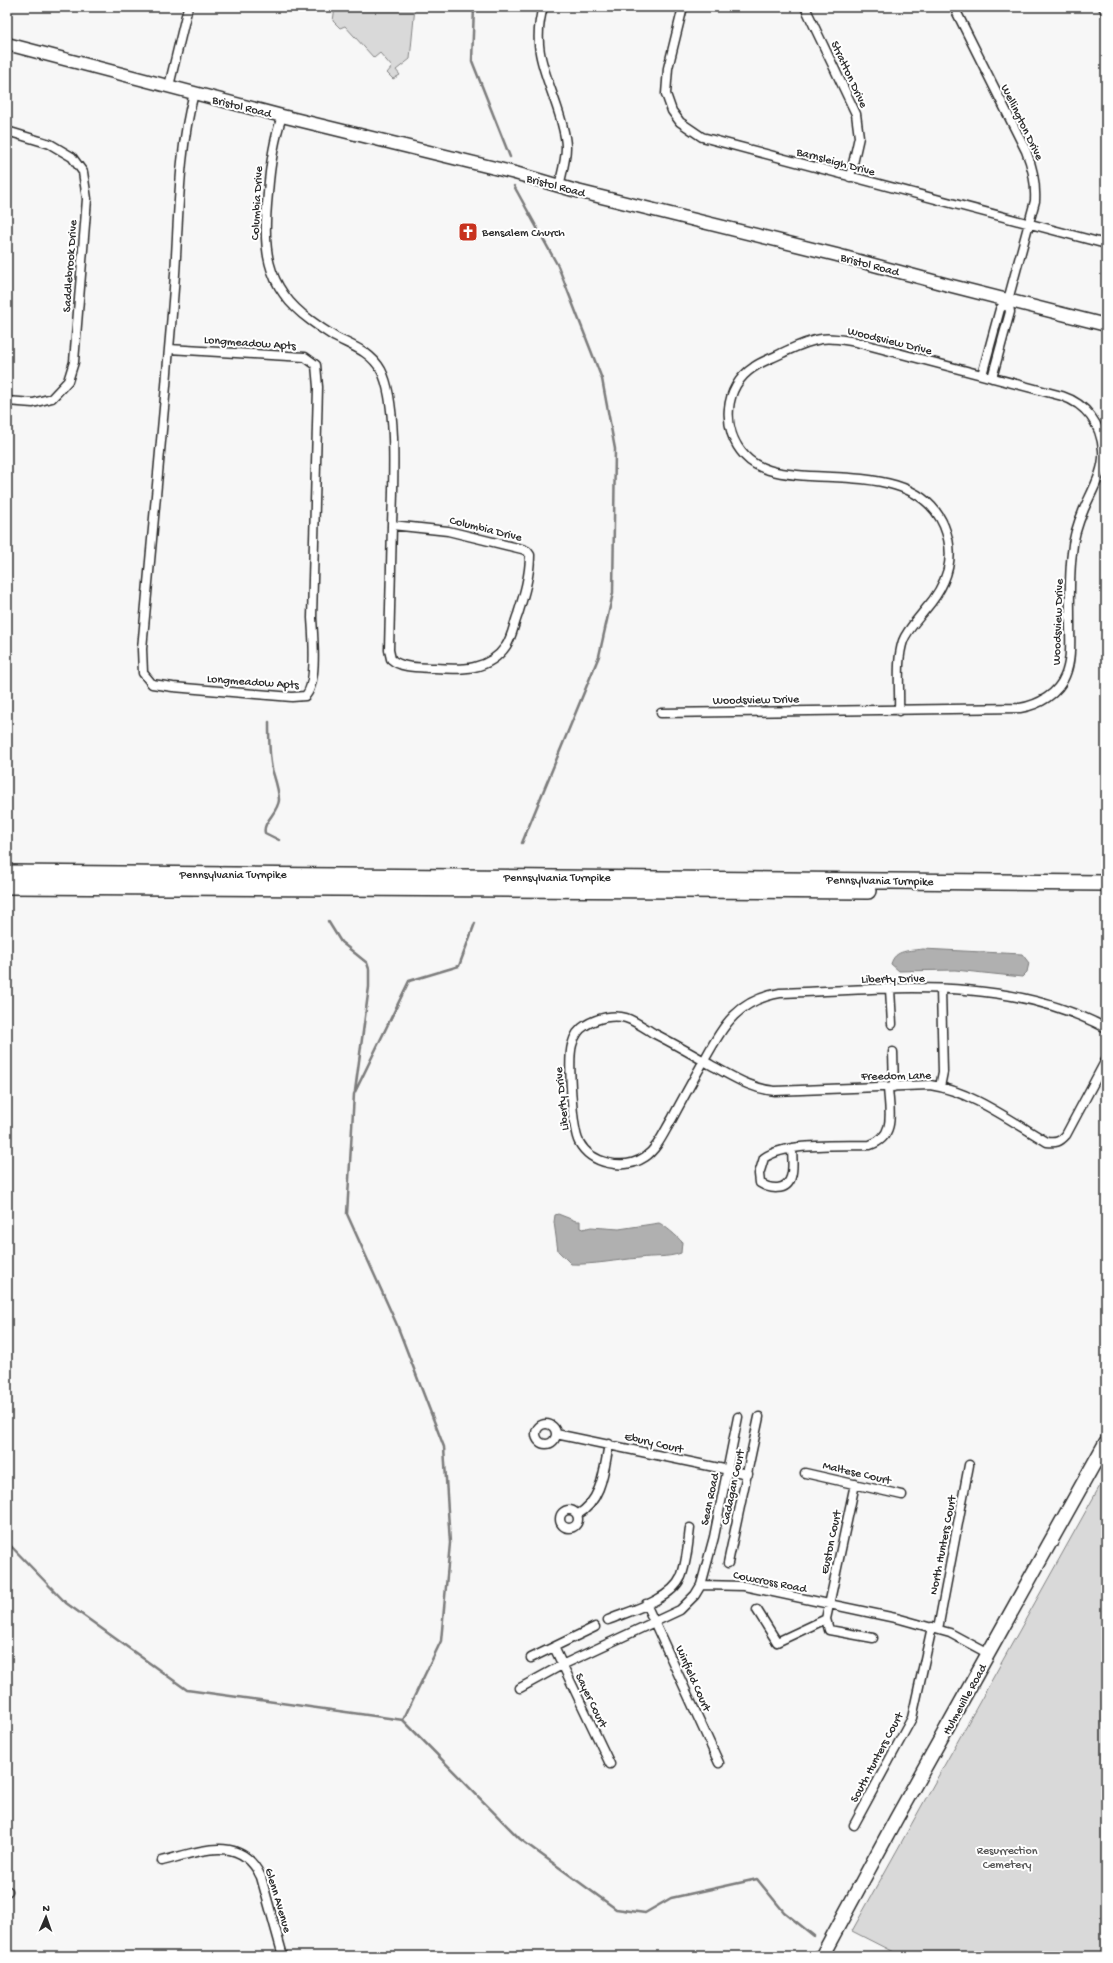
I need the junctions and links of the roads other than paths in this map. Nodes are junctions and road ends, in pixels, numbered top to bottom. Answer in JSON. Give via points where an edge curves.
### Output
{"nodes":[{"id":1,"x":188,"y":7,"type":"edge"},
{"id":2,"x":542,"y":7,"type":"edge"},
{"id":3,"x":683,"y":7,"type":"edge"},
{"id":4,"x":805,"y":7,"type":"edge"},
{"id":5,"x":954,"y":7,"type":"edge"},
{"id":6,"x":1104,"y":7,"type":"edge"},
{"id":7,"x":1106,"y":12,"type":"edge"},
{"id":8,"x":7,"y":44,"type":"edge"},
{"id":9,"x":169,"y":86,"type":"junction"},
{"id":10,"x":194,"y":93,"type":"junction"},
{"id":11,"x":282,"y":116,"type":"junction"},
{"id":12,"x":7,"y":131,"type":"edge"},
{"id":13,"x":850,"y":177,"type":"junction"},
{"id":14,"x":559,"y":186,"type":"junction"},
{"id":15,"x":1030,"y":224,"type":"junction"},
{"id":16,"x":1106,"y":244,"type":"edge"},
{"id":17,"x":1008,"y":300,"type":"junction"},
{"id":18,"x":1106,"y":325,"type":"edge"},
{"id":19,"x":169,"y":349,"type":"junction"},
{"id":20,"x":982,"y":375,"type":"junction"},
{"id":21,"x":992,"y":378,"type":"junction"},
{"id":22,"x":7,"y":401,"type":"edge"},
{"id":23,"x":392,"y":526,"type":"junction"},
{"id":24,"x":899,"y":711,"type":"junction"},
{"id":25,"x":661,"y":713,"type":"dead end"},
{"id":26,"x":7,"y":873,"type":"edge"},
{"id":27,"x":1106,"y":882,"type":"edge"},
{"id":28,"x":7,"y":886,"type":"edge"},
{"id":29,"x":1106,"y":893,"type":"edge"},
{"id":30,"x":890,"y":989,"type":"junction"},
{"id":31,"x":941,"y":989,"type":"junction"},
{"id":32,"x":892,"y":1024,"type":"dead end"},
{"id":33,"x":1106,"y":1028,"type":"edge"},
{"id":34,"x":893,"y":1052,"type":"dead end"},
{"id":35,"x":1106,"y":1060,"type":"edge"},
{"id":36,"x":704,"y":1061,"type":"junction"},
{"id":37,"x":891,"y":1087,"type":"junction"},
{"id":38,"x":940,"y":1087,"type":"junction"},
{"id":39,"x":792,"y":1148,"type":"junction"},
{"id":40,"x":738,"y":1417,"type":"dead end"},
{"id":41,"x":759,"y":1417,"type":"dead end"},
{"id":42,"x":556,"y":1434,"type":"dead end"},
{"id":43,"x":1106,"y":1442,"type":"edge"},
{"id":44,"x":610,"y":1444,"type":"junction"},
{"id":45,"x":969,"y":1465,"type":"dead end"},
{"id":46,"x":728,"y":1470,"type":"junction"},
{"id":47,"x":806,"y":1473,"type":"dead end"},
{"id":48,"x":748,"y":1474,"type":"junction"},
{"id":49,"x":855,"y":1484,"type":"junction"},
{"id":50,"x":902,"y":1495,"type":"dead end"},
{"id":51,"x":577,"y":1515,"type":"dead end"},
{"id":52,"x":690,"y":1528,"type":"dead end"},
{"id":53,"x":728,"y":1563,"type":"dead end"},
{"id":54,"x":701,"y":1585,"type":"junction"},
{"id":55,"x":646,"y":1604,"type":"junction"},
{"id":56,"x":829,"y":1604,"type":"junction"},
{"id":57,"x":757,"y":1610,"type":"dead end"},
{"id":58,"x":826,"y":1619,"type":"junction"},
{"id":59,"x":608,"y":1620,"type":"dead end"},
{"id":60,"x":655,"y":1622,"type":"junction"},
{"id":61,"x":595,"y":1626,"type":"dead end"},
{"id":62,"x":935,"y":1628,"type":"junction"},
{"id":63,"x":873,"y":1638,"type":"dead end"},
{"id":64,"x":554,"y":1647,"type":"junction"},
{"id":65,"x":989,"y":1654,"type":"junction"},
{"id":66,"x":532,"y":1658,"type":"dead end"},
{"id":67,"x":562,"y":1665,"type":"junction"},
{"id":68,"x":520,"y":1688,"type":"dead end"},
{"id":69,"x":719,"y":1763,"type":"dead end"},
{"id":70,"x":610,"y":1764,"type":"dead end"},
{"id":71,"x":854,"y":1825,"type":"dead end"},
{"id":72,"x":162,"y":1861,"type":"dead end"},
{"id":73,"x":283,"y":1956,"type":"edge"},
{"id":74,"x":822,"y":1956,"type":"edge"}],
"edges":[{"from":1,"to":9,"type":"street"},
{"from":2,"to":14,"type":"street","via":[[538,23],[538,47],[556,103],[566,146]]},
{"from":3,"to":13,"type":"street","name":"Barnsleigh Drive","via":[[666,86],[672,111],[680,122],[702,137]]},
{"from":4,"to":13,"type":"street","name":"Stratton Drive","via":[[856,114],[859,137]]},
{"from":5,"to":15,"type":"street","name":"Wellington Drive","via":[[1031,162],[1036,184]]},
{"from":6,"to":7,"type":"street"},
{"from":8,"to":9,"type":"main road","name":"Bristol Road"},
{"from":9,"to":10,"type":"main road","name":"Bristol Road"},
{"from":10,"to":11,"type":"main road","name":"Bristol Road"},
{"from":10,"to":19,"type":"street","name":"Longmeadow Apts","via":[[186,137]]},
{"from":11,"to":14,"type":"main road","name":"Bristol Road"},
{"from":11,"to":23,"type":"street","name":"Columbia Drive","via":[[271,156],[264,224],[268,260],[278,285],[297,309],[336,337],[361,349],[375,361],[386,381],[392,429]]},
{"from":12,"to":22,"type":"street","name":"Saddlebrook Drive","via":[[50,144],[72,157],[83,172],[87,199],[74,362],[68,382],[52,398],[33,402]]},
{"from":13,"to":15,"type":"street","name":"Barnsleigh Drive"},
{"from":14,"to":17,"type":"main road","name":"Bristol Road"},
{"from":15,"to":16,"type":"street","name":"Barnsleigh Drive"},
{"from":15,"to":17,"type":"street","name":"Wellington Drive"},
{"from":17,"to":18,"type":"main road","name":"Bristol Road"},
{"from":17,"to":20,"type":"street","via":[[1000,309]]},
{"from":17,"to":21,"type":"street","via":[[1010,312]]},
{"from":19,"to":19,"type":"street","name":"Longmeadow Apts","via":[[142,649],[143,673],[152,684],[173,688],[305,696],[310,689],[313,654],[318,387],[316,365],[305,357]]},
{"from":20,"to":21,"type":"street","name":"Woodsview Drive"},
{"from":20,"to":24,"type":"street","name":"Woodsview Drive","via":[[856,342],[821,339],[797,346],[754,367],[734,389],[728,407],[729,425],[736,444],[745,456],[764,469],[886,482],[917,494],[938,514],[948,537],[949,572],[939,594],[903,642]]},
{"from":21,"to":24,"type":"street","name":"Woodsview Drive","via":[[1076,402],[1088,412],[1101,435],[1102,464],[1081,518],[1072,553],[1068,667],[1054,692],[1029,707]]},
{"from":23,"to":23,"type":"street","name":"Columbia Drive","via":[[389,650],[391,659],[400,665],[462,670],[474,668],[493,659],[507,645],[525,589],[530,555],[527,551],[448,530]]},
{"from":24,"to":25,"type":"street","name":"Woodsview Drive"},
{"from":26,"to":27,"type":"highway","name":"Pennsylvania Turnpike"},
{"from":28,"to":29,"type":"highway","name":"Pennsylvania Turnpike"},
{"from":30,"to":31,"type":"street","name":"Liberty Drive"},
{"from":30,"to":32,"type":"street"},
{"from":30,"to":36,"type":"street","name":"Liberty Drive","via":[[780,993],[765,996],[733,1016],[724,1026]]},
{"from":31,"to":33,"type":"street","name":"Liberty Drive","via":[[987,991],[1039,1001],[1090,1019]]},
{"from":31,"to":38,"type":"street"},
{"from":34,"to":37,"type":"street"},
{"from":35,"to":38,"type":"street","name":"Freedom Lane","via":[[1066,1135],[1061,1141],[1054,1143],[1047,1142],[965,1095]]},
{"from":36,"to":36,"type":"street","name":"Liberty Drive","via":[[626,1018],[606,1018],[585,1025],[577,1032],[569,1060],[575,1125],[578,1140],[586,1152],[608,1163],[628,1164],[645,1156],[658,1143]]},
{"from":36,"to":37,"type":"street","name":"Freedom Lane","via":[[760,1090]]},
{"from":37,"to":38,"type":"street","name":"Freedom Lane"},
{"from":37,"to":39,"type":"street","via":[[889,1127],[887,1134],[879,1142],[870,1145]]},
{"from":39,"to":39,"type":"street","via":[[791,1177],[788,1182],[773,1189],[760,1183],[759,1174],[764,1158]]},
{"from":40,"to":46,"type":"street","name":"Sean Road"},
{"from":41,"to":48,"type":"street","name":"Cadagan Court"},
{"from":42,"to":44,"type":"street","name":"Ebury Court"},
{"from":43,"to":65,"type":"main road","name":"Hulmeville Road"},
{"from":44,"to":46,"type":"street","name":"Ebury Court"},
{"from":44,"to":51,"type":"street","via":[[594,1500],[586,1511]]},
{"from":45,"to":62,"type":"street","name":"North Hunters Court"},
{"from":46,"to":48,"type":"street","name":"Ebury Court"},
{"from":46,"to":54,"type":"street","name":"Sean Road"},
{"from":47,"to":49,"type":"street","name":"Maltese Court"},
{"from":48,"to":53,"type":"street","name":"Cadagan Court"},
{"from":49,"to":50,"type":"street","name":"Maltese Court"},
{"from":49,"to":56,"type":"street","name":"Euston Court"},
{"from":52,"to":55,"type":"street","via":[[681,1577],[675,1587],[665,1595]]},
{"from":54,"to":56,"type":"street","name":"Cowcross Road","via":[[744,1586]]},
{"from":54,"to":60,"type":"street","via":[[683,1608]]},
{"from":55,"to":59,"type":"street"},
{"from":55,"to":60,"type":"street","name":"Winfield Court"},
{"from":56,"to":58,"type":"street"},
{"from":56,"to":62,"type":"street","name":"Cowcross Road"},
{"from":57,"to":58,"type":"street","via":[[777,1642]]},
{"from":58,"to":63,"type":"street","via":[[829,1630]]},
{"from":60,"to":67,"type":"street"},
{"from":60,"to":69,"type":"street","name":"Winfield Court"},
{"from":61,"to":64,"type":"street"},
{"from":62,"to":65,"type":"street","name":"Cowcross Road","via":[[967,1641]]},
{"from":62,"to":71,"type":"street","name":"South Hunters Court","via":[[912,1718]]},
{"from":64,"to":66,"type":"street"},
{"from":64,"to":67,"type":"street","name":"Sayer Court"},
{"from":65,"to":74,"type":"main road","name":"Hulmeville Road"},
{"from":67,"to":68,"type":"street"},
{"from":67,"to":70,"type":"street","name":"Sayer Court"},
{"from":72,"to":73,"type":"street","name":"Glenn Avenue","via":[[216,1848],[246,1856],[261,1877]]}]}
